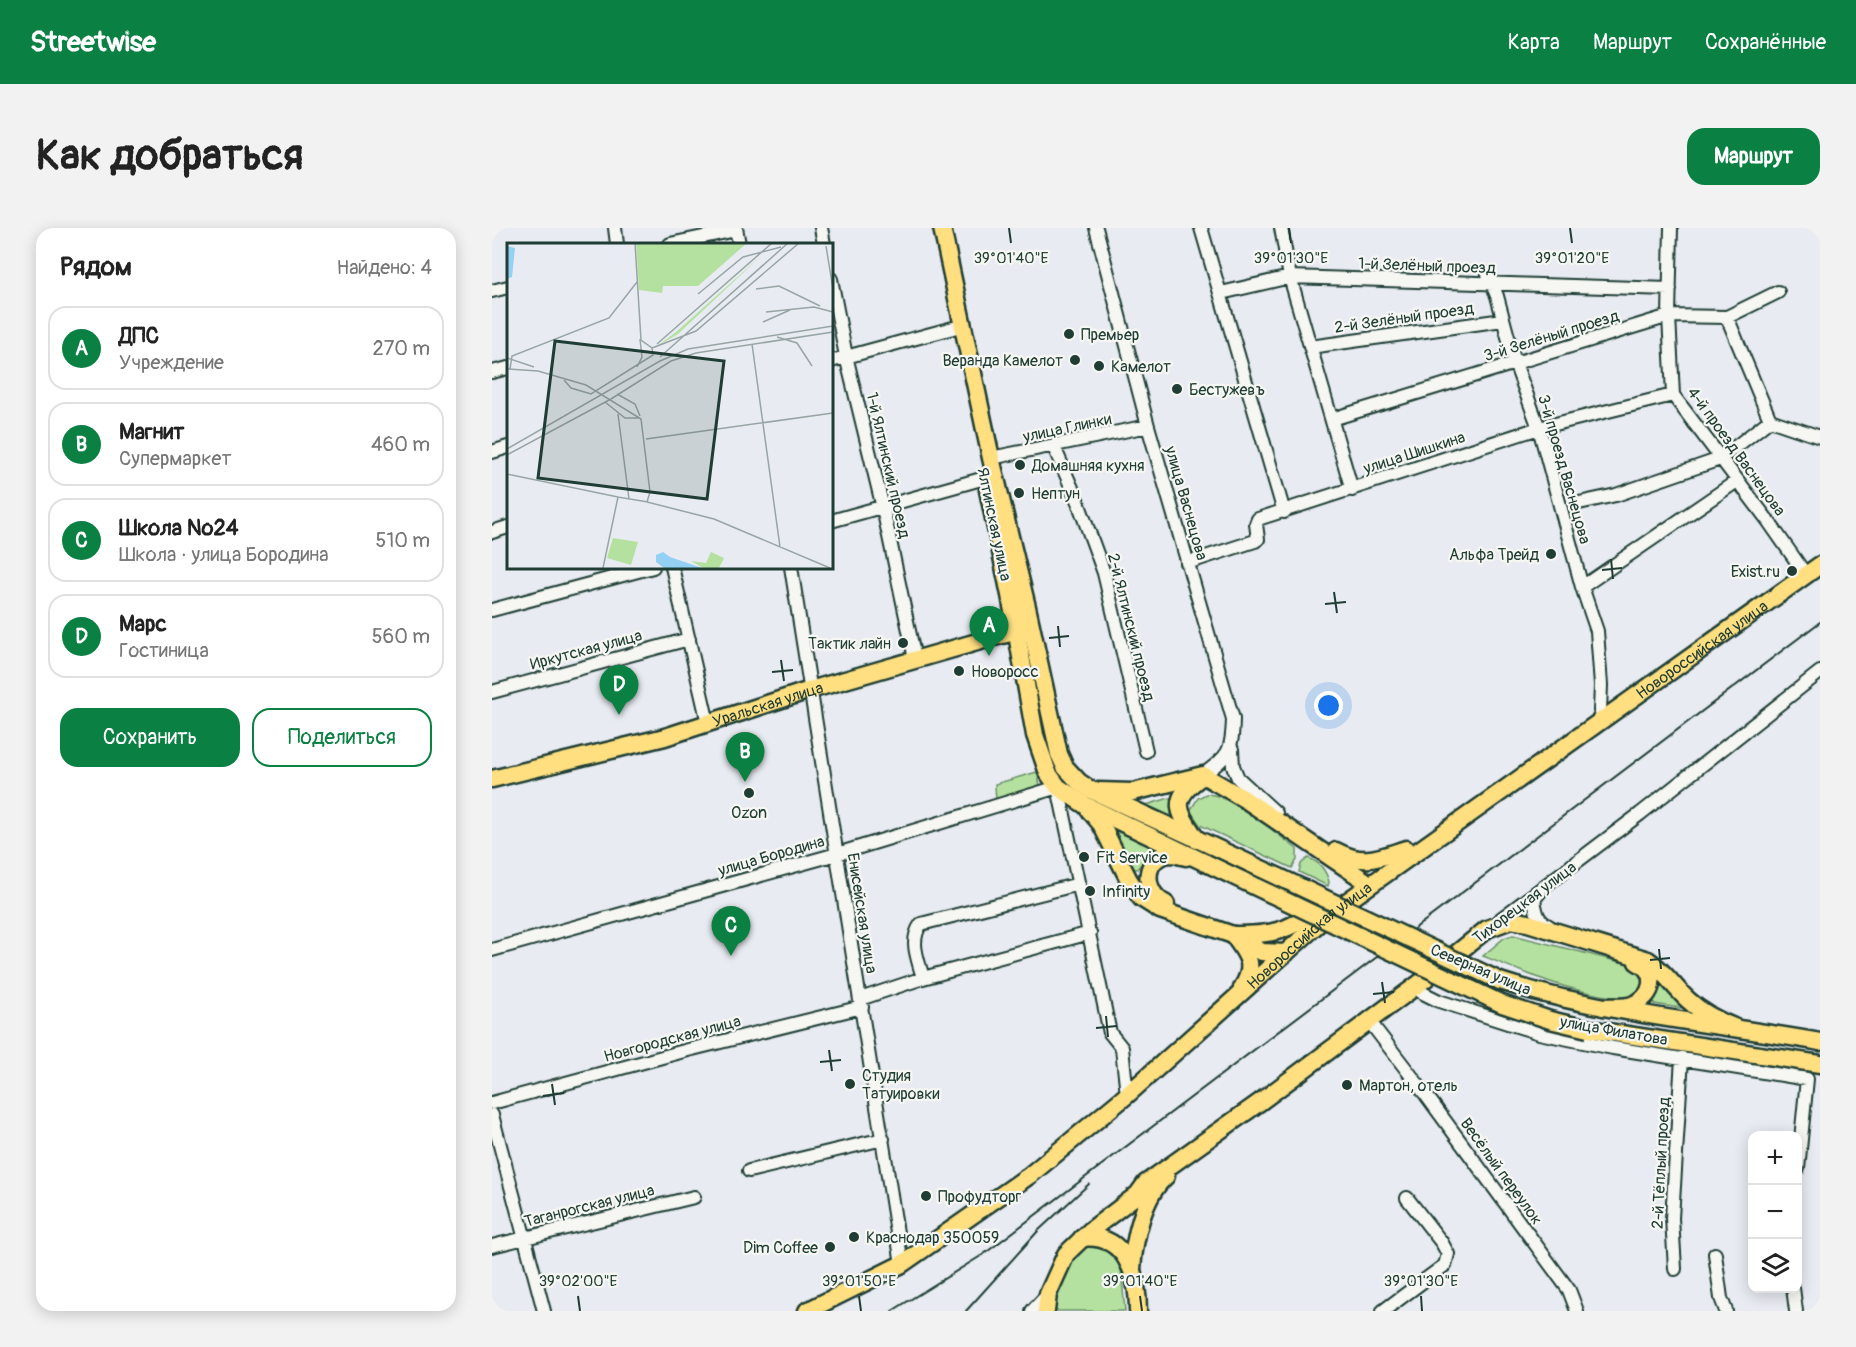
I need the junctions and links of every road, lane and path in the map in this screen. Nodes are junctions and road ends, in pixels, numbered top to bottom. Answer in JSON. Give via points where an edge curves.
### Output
{"nodes":[{"id":1,"x":615,"y":228,"type":"edge"},
{"id":2,"x":821,"y":228,"type":"edge"},
{"id":3,"x":931,"y":228,"type":"edge"},
{"id":4,"x":942,"y":228,"type":"edge"},
{"id":5,"x":1096,"y":228,"type":"edge"},
{"id":6,"x":1201,"y":228,"type":"edge"},
{"id":7,"x":1281,"y":228,"type":"edge"},
{"id":8,"x":1671,"y":228,"type":"edge"},
{"id":9,"x":736,"y":229,"type":"edge"},
{"id":10,"x":617,"y":243,"type":"edge"},
{"id":11,"x":674,"y":243,"type":"edge"},
{"id":12,"x":824,"y":243,"type":"edge"},
{"id":13,"x":1290,"y":278,"type":"junction"},
{"id":14,"x":1490,"y":279,"type":"junction"},
{"id":15,"x":832,"y":284,"type":"edge"},
{"id":16,"x":507,"y":287,"type":"edge"},
{"id":17,"x":1670,"y":289,"type":"junction"},
{"id":18,"x":492,"y":291,"type":"edge"},
{"id":19,"x":1778,"y":292,"type":"dead end"},
{"id":20,"x":1221,"y":293,"type":"junction"},
{"id":21,"x":1669,"y":316,"type":"junction"},
{"id":22,"x":1727,"y":317,"type":"junction"},
{"id":23,"x":1503,"y":320,"type":"junction"},
{"id":24,"x":952,"y":328,"type":"junction"},
{"id":25,"x":1310,"y":347,"type":"junction"},
{"id":26,"x":846,"y":356,"type":"junction"},
{"id":27,"x":832,"y":361,"type":"edge"},
{"id":28,"x":1515,"y":363,"type":"junction"},
{"id":29,"x":507,"y":368,"type":"edge"},
{"id":30,"x":492,"y":372,"type":"edge"},
{"id":31,"x":1673,"y":395,"type":"junction"},
{"id":32,"x":1332,"y":419,"type":"junction"},
{"id":33,"x":1770,"y":420,"type":"junction"},
{"id":34,"x":1148,"y":426,"type":"junction"},
{"id":35,"x":1539,"y":428,"type":"junction"},
{"id":36,"x":1820,"y":437,"type":"edge"},
{"id":37,"x":507,"y":447,"type":"edge"},
{"id":38,"x":1054,"y":447,"type":"junction"},
{"id":39,"x":492,"y":452,"type":"edge"},
{"id":40,"x":992,"y":458,"type":"junction"},
{"id":41,"x":1720,"y":459,"type":"junction"},
{"id":42,"x":985,"y":478,"type":"junction"},
{"id":43,"x":1737,"y":481,"type":"junction"},
{"id":44,"x":1352,"y":490,"type":"junction"},
{"id":45,"x":1579,"y":503,"type":"dead end"},
{"id":46,"x":883,"y":508,"type":"junction"},
{"id":47,"x":1284,"y":512,"type":"junction"},
{"id":48,"x":832,"y":521,"type":"edge"},
{"id":49,"x":507,"y":527,"type":"edge"},
{"id":50,"x":492,"y":532,"type":"edge"},
{"id":51,"x":1820,"y":555,"type":"edge"},
{"id":52,"x":1187,"y":563,"type":"junction"},
{"id":53,"x":1820,"y":565,"type":"edge"},
{"id":54,"x":648,"y":568,"type":"edge"},
{"id":55,"x":672,"y":568,"type":"edge"},
{"id":56,"x":791,"y":568,"type":"edge"},
{"id":57,"x":1803,"y":572,"type":"junction"},
{"id":58,"x":1582,"y":586,"type":"junction"},
{"id":59,"x":492,"y":610,"type":"edge"},
{"id":60,"x":1016,"y":632,"type":"junction"},
{"id":61,"x":689,"y":639,"type":"junction"},
{"id":62,"x":1036,"y":647,"type":"junction"},
{"id":63,"x":915,"y":659,"type":"junction"},
{"id":64,"x":1820,"y":672,"type":"edge"},
{"id":65,"x":810,"y":690,"type":"junction"},
{"id":66,"x":492,"y":692,"type":"edge"},
{"id":67,"x":1603,"y":714,"type":"junction"},
{"id":68,"x":708,"y":723,"type":"junction"},
{"id":69,"x":1232,"y":741,"type":"junction"},
{"id":70,"x":1146,"y":751,"type":"dead end"},
{"id":71,"x":1065,"y":767,"type":"joint"},
{"id":72,"x":1203,"y":775,"type":"junction"},
{"id":73,"x":492,"y":779,"type":"edge"},
{"id":74,"x":1058,"y":787,"type":"junction"},
{"id":75,"x":1088,"y":797,"type":"junction"},
{"id":76,"x":1288,"y":828,"type":"junction"},
{"id":77,"x":1197,"y":840,"type":"junction"},
{"id":78,"x":1310,"y":843,"type":"junction"},
{"id":79,"x":1406,"y":849,"type":"junction"},
{"id":80,"x":837,"y":854,"type":"junction"},
{"id":81,"x":1195,"y":858,"type":"junction"},
{"id":82,"x":1366,"y":881,"type":"junction"},
{"id":83,"x":1079,"y":884,"type":"junction"},
{"id":84,"x":1327,"y":904,"type":"joint"},
{"id":85,"x":1530,"y":909,"type":"junction"},
{"id":86,"x":1208,"y":925,"type":"junction"},
{"id":87,"x":1499,"y":927,"type":"junction"},
{"id":88,"x":1558,"y":931,"type":"junction"},
{"id":89,"x":1090,"y":933,"type":"junction"},
{"id":90,"x":1233,"y":935,"type":"junction"},
{"id":91,"x":492,"y":950,"type":"edge"},
{"id":92,"x":1286,"y":952,"type":"junction"},
{"id":93,"x":923,"y":978,"type":"junction"},
{"id":94,"x":1421,"y":992,"type":"junction"},
{"id":95,"x":1238,"y":994,"type":"junction"},
{"id":96,"x":861,"y":1003,"type":"junction"},
{"id":97,"x":1603,"y":1007,"type":"junction"},
{"id":98,"x":1373,"y":1026,"type":"junction"},
{"id":99,"x":1736,"y":1029,"type":"junction"},
{"id":100,"x":1820,"y":1042,"type":"edge"},
{"id":101,"x":1682,"y":1058,"type":"junction"},
{"id":102,"x":1820,"y":1064,"type":"edge"},
{"id":103,"x":1127,"y":1095,"type":"junction"},
{"id":104,"x":492,"y":1103,"type":"edge"},
{"id":105,"x":492,"y":1115,"type":"edge"},
{"id":106,"x":1801,"y":1131,"type":"edge"},
{"id":107,"x":883,"y":1139,"type":"junction"},
{"id":108,"x":748,"y":1171,"type":"dead end"},
{"id":109,"x":694,"y":1197,"type":"dead end"},
{"id":110,"x":1407,"y":1198,"type":"dead end"},
{"id":111,"x":524,"y":1238,"type":"junction"},
{"id":112,"x":1082,"y":1238,"type":"junction"},
{"id":113,"x":492,"y":1246,"type":"edge"},
{"id":114,"x":1715,"y":1254,"type":"dead end"},
{"id":115,"x":902,"y":1264,"type":"junction"},
{"id":116,"x":1132,"y":1269,"type":"junction"},
{"id":117,"x":1675,"y":1269,"type":"dead end"},
{"id":118,"x":1794,"y":1293,"type":"edge"},
{"id":119,"x":1044,"y":1307,"type":"edge"},
{"id":120,"x":1139,"y":1310,"type":"edge"},
{"id":121,"x":544,"y":1311,"type":"edge"},
{"id":122,"x":807,"y":1311,"type":"edge"},
{"id":123,"x":1383,"y":1311,"type":"edge"},
{"id":124,"x":1576,"y":1311,"type":"edge"},
{"id":125,"x":1726,"y":1311,"type":"edge"},
{"id":126,"x":1796,"y":1311,"type":"edge"}],
"edges":[{"from":1,"to":10,"type":"street"},
{"from":2,"to":12,"type":"street"},
{"from":3,"to":24,"type":"main road","name":"Ялтинская улица"},
{"from":4,"to":40,"type":"main road","name":"Ялтинская улица"},
{"from":5,"to":34,"type":"street","name":"улица Васнецова"},
{"from":6,"to":20,"type":"street"},
{"from":7,"to":13,"type":"street"},
{"from":8,"to":17,"type":"street","name":"4-й проезд Васнецова"},
{"from":9,"to":11,"type":"street"},
{"from":13,"to":14,"type":"street","name":"1-й Зелёный проезд"},
{"from":13,"to":20,"type":"street","name":"1-й Зелёный проезд"},
{"from":13,"to":25,"type":"street"},
{"from":14,"to":17,"type":"street","name":"1-й Зелёный проезд"},
{"from":14,"to":23,"type":"street","name":"3-й проезд Васнецова"},
{"from":15,"to":26,"type":"street","name":"1-й Ялтинский проезд"},
{"from":16,"to":18,"type":"street"},
{"from":17,"to":21,"type":"street","name":"4-й проезд Васнецова"},
{"from":19,"to":22,"type":"street","name":"3-й Зелёный проезд"},
{"from":20,"to":47,"type":"street"},
{"from":21,"to":22,"type":"street","name":"3-й Зелёный проезд"},
{"from":21,"to":28,"type":"street","name":"3-й Зелёный проезд"},
{"from":21,"to":31,"type":"street","name":"4-й проезд Васнецова"},
{"from":22,"to":33,"type":"street"},
{"from":23,"to":25,"type":"street","name":"2-й Зелёный проезд"},
{"from":23,"to":28,"type":"street","name":"3-й проезд Васнецова"},
{"from":24,"to":26,"type":"street"},
{"from":24,"to":42,"type":"main road","name":"Ялтинская улица"},
{"from":25,"to":32,"type":"street"},
{"from":26,"to":27,"type":"street"},
{"from":26,"to":46,"type":"street","name":"1-й Ялтинский проезд"},
{"from":28,"to":32,"type":"street","name":"3-й Зелёный проезд"},
{"from":28,"to":35,"type":"street","name":"3-й проезд Васнецова"},
{"from":29,"to":30,"type":"street"},
{"from":31,"to":35,"type":"street","name":"улица Шишкина"},
{"from":31,"to":41,"type":"street","name":"4-й проезд Васнецова"},
{"from":32,"to":44,"type":"street"},
{"from":33,"to":36,"type":"street"},
{"from":33,"to":41,"type":"street"},
{"from":34,"to":38,"type":"street","name":"улица Глинки"},
{"from":34,"to":52,"type":"street","name":"улица Васнецова"},
{"from":35,"to":44,"type":"street","name":"улица Шишкина"},
{"from":35,"to":58,"type":"street","name":"3-й проезд Васнецова"},
{"from":37,"to":39,"type":"street"},
{"from":38,"to":40,"type":"street","name":"улица Глинки"},
{"from":38,"to":70,"type":"street","name":"2-й Ялтинский проезд","via":[[1104,573]]},
{"from":40,"to":62,"type":"main road","name":"Ялтинская улица"},
{"from":41,"to":43,"type":"street","name":"4-й проезд Васнецова"},
{"from":41,"to":45,"type":"street","via":[[1616,495]]},
{"from":42,"to":46,"type":"street"},
{"from":42,"to":60,"type":"main road","name":"Ялтинская улица"},
{"from":43,"to":57,"type":"street","name":"4-й проезд Васнецова"},
{"from":43,"to":58,"type":"street"},
{"from":44,"to":47,"type":"street","name":"улица Шишкина"},
{"from":46,"to":48,"type":"street"},
{"from":46,"to":63,"type":"street","name":"1-й Ялтинский проезд"},
{"from":47,"to":52,"type":"street","name":"улица Шишкина","via":[[1258,519],[1255,541]]},
{"from":49,"to":50,"type":"street"},
{"from":51,"to":57,"type":"main road","name":"Новороссийская улица"},
{"from":52,"to":69,"type":"street","name":"улица Васнецова","via":[[1233,719]]},
{"from":53,"to":57,"type":"main road","name":"Новороссийская улица"},
{"from":54,"to":59,"type":"street"},
{"from":55,"to":61,"type":"street"},
{"from":56,"to":65,"type":"street","name":"Енисейская улица"},
{"from":57,"to":67,"type":"main road","name":"Новороссийская улица"},
{"from":58,"to":67,"type":"street","name":"3-й проезд Васнецова","via":[[1597,631]]},
{"from":60,"to":62,"type":"main road","via":[[1026,634]]},
{"from":60,"to":63,"type":"main road","name":"Уральская улица"},
{"from":60,"to":74,"type":"main road","name":"Ялтинская улица","via":[[1035,735],[1048,772]]},
{"from":61,"to":66,"type":"street","name":"Иркутская улица"},
{"from":61,"to":68,"type":"street"},
{"from":62,"to":71,"type":"main road","name":"Ялтинская улица","via":[[1055,739]]},
{"from":63,"to":65,"type":"main road","name":"Уральская улица"},
{"from":64,"to":85,"type":"street","name":"Тихорецкая улица","via":[[1547,885]]},
{"from":65,"to":68,"type":"main road","name":"Уральская улица"},
{"from":65,"to":80,"type":"street","name":"Енисейская улица"},
{"from":67,"to":79,"type":"main road","name":"Новороссийская улица"},
{"from":67,"to":82,"type":"main road","name":"Новороссийская улица","via":[[1486,804]]},
{"from":68,"to":73,"type":"main road","name":"Уральская улица","via":[[628,747]]},
{"from":69,"to":72,"type":"street","via":[[1226,758]]},
{"from":69,"to":76,"type":"street","name":"улица Васнецова","via":[[1238,777]]},
{"from":71,"to":75,"type":"main road","name":"Северная улица"},
{"from":72,"to":75,"type":"main road","via":[[1133,792]]},
{"from":72,"to":76,"type":"main road"},
{"from":72,"to":77,"type":"main road","via":[[1180,797],[1178,804]]},
{"from":74,"to":75,"type":"main road","name":"Северная улица"},
{"from":74,"to":80,"type":"street","name":"улица Бородина"},
{"from":74,"to":83,"type":"street","name":"Ялтинская улица"},
{"from":75,"to":77,"type":"main road","name":"Северная улица"},
{"from":75,"to":81,"type":"main road","name":"Северная улица"},
{"from":75,"to":86,"type":"main road","name":"Северная улица","via":[[1141,898],[1160,910]]},
{"from":76,"to":78,"type":"main road"},
{"from":77,"to":97,"type":"main road","name":"Северная улица","bridge":true,"via":[[1500,981]]},
{"from":78,"to":79,"type":"main road","via":[[1365,861]]},
{"from":78,"to":82,"type":"main road"},
{"from":79,"to":82,"type":"main road","name":"Новороссийская улица"},
{"from":80,"to":91,"type":"street","name":"улица Бородина"},
{"from":80,"to":96,"type":"street","name":"Енисейская улица"},
{"from":81,"to":86,"type":"main road","via":[[1170,854],[1158,858],[1148,878],[1151,893],[1158,900]]},
{"from":81,"to":102,"type":"main road","name":"Северная улица","bridge":true,"via":[[1502,1004],[1550,1020]]},
{"from":82,"to":84,"type":"main road","name":"Новороссийская улица"},
{"from":82,"to":92,"type":"main road","name":"Новороссийская улица"},
{"from":83,"to":89,"type":"street","name":"Ялтинская улица"},
{"from":83,"to":93,"type":"street","via":[[921,924],[915,932],[914,944]]},
{"from":84,"to":90,"type":"main road","name":"Северная улица","via":[[1282,931]]},
{"from":85,"to":87,"type":"main road"},
{"from":85,"to":87,"type":"street","name":"Тихорецкая улица"},
{"from":85,"to":88,"type":"main road"},
{"from":85,"to":88,"type":"street","via":[[1541,922]]},
{"from":85,"to":97,"type":"main road","via":[[1641,963],[1649,971],[1653,981],[1642,1000],[1630,1006]]},
{"from":86,"to":90,"type":"main road","name":"Северная улица"},
{"from":87,"to":94,"type":"main road","name":"Тихорецкая улица"},
{"from":87,"to":112,"type":"main road","name":"Тихорецкая улица","via":[[1146,1183],[1138,1194]]},
{"from":88,"to":99,"type":"main road","via":[[1648,960],[1697,1008]]},
{"from":89,"to":93,"type":"street","name":"Новгородская улица"},
{"from":89,"to":103,"type":"street","name":"Ялтинская улица","via":[[1110,1033],[1122,1048]]},
{"from":90,"to":92,"type":"main road","name":"Северная улица","via":[[1262,952]]},
{"from":90,"to":95,"type":"main road","via":[[1248,958],[1250,970]]},
{"from":92,"to":95,"type":"main road","name":"Новороссийская улица"},
{"from":93,"to":96,"type":"street","name":"Новгородская улица"},
{"from":94,"to":98,"type":"main road","name":"Тихорецкая улица"},
{"from":94,"to":101,"type":"street","name":"улица Филатова","via":[[1539,1033]]},
{"from":95,"to":103,"type":"main road","name":"Новороссийская улица"},
{"from":96,"to":104,"type":"street","name":"Новгородская улица"},
{"from":96,"to":107,"type":"street","name":"Енисейская улица"},
{"from":97,"to":99,"type":"main road","name":"Северная улица"},
{"from":98,"to":116,"type":"main road","name":"Тихорецкая улица","via":[[1163,1178],[1138,1230]]},
{"from":98,"to":124,"type":"street","name":"Весёлый переулок","via":[[1569,1290]]},
{"from":99,"to":100,"type":"main road","name":"Северная улица"},
{"from":101,"to":106,"type":"street","name":"улица Филатова","via":[[1807,1078]]},
{"from":101,"to":117,"type":"street","name":"2-й Тёплый проезд","via":[[1672,1218]]},
{"from":103,"to":115,"type":"main road","name":"Новороссийская улица","via":[[1030,1175]]},
{"from":105,"to":111,"type":"street"},
{"from":107,"to":108,"type":"street"},
{"from":107,"to":115,"type":"street","name":"Енисейская улица"},
{"from":109,"to":111,"type":"street","name":"Таганрогская улица"},
{"from":110,"to":123,"type":"street","via":[[1448,1254],[1445,1265]]},
{"from":111,"to":113,"type":"street","name":"Таганрогская улица"},
{"from":111,"to":121,"type":"street"},
{"from":112,"to":116,"type":"main road","via":[[1098,1237],[1111,1242]]},
{"from":112,"to":119,"type":"main road","name":"Тихорецкая улица","via":[[1066,1254]]},
{"from":114,"to":125,"type":"street"},
{"from":115,"to":122,"type":"main road","name":"Новороссийская улица"},
{"from":116,"to":120,"type":"main road"},
{"from":118,"to":126,"type":"street"}]}
